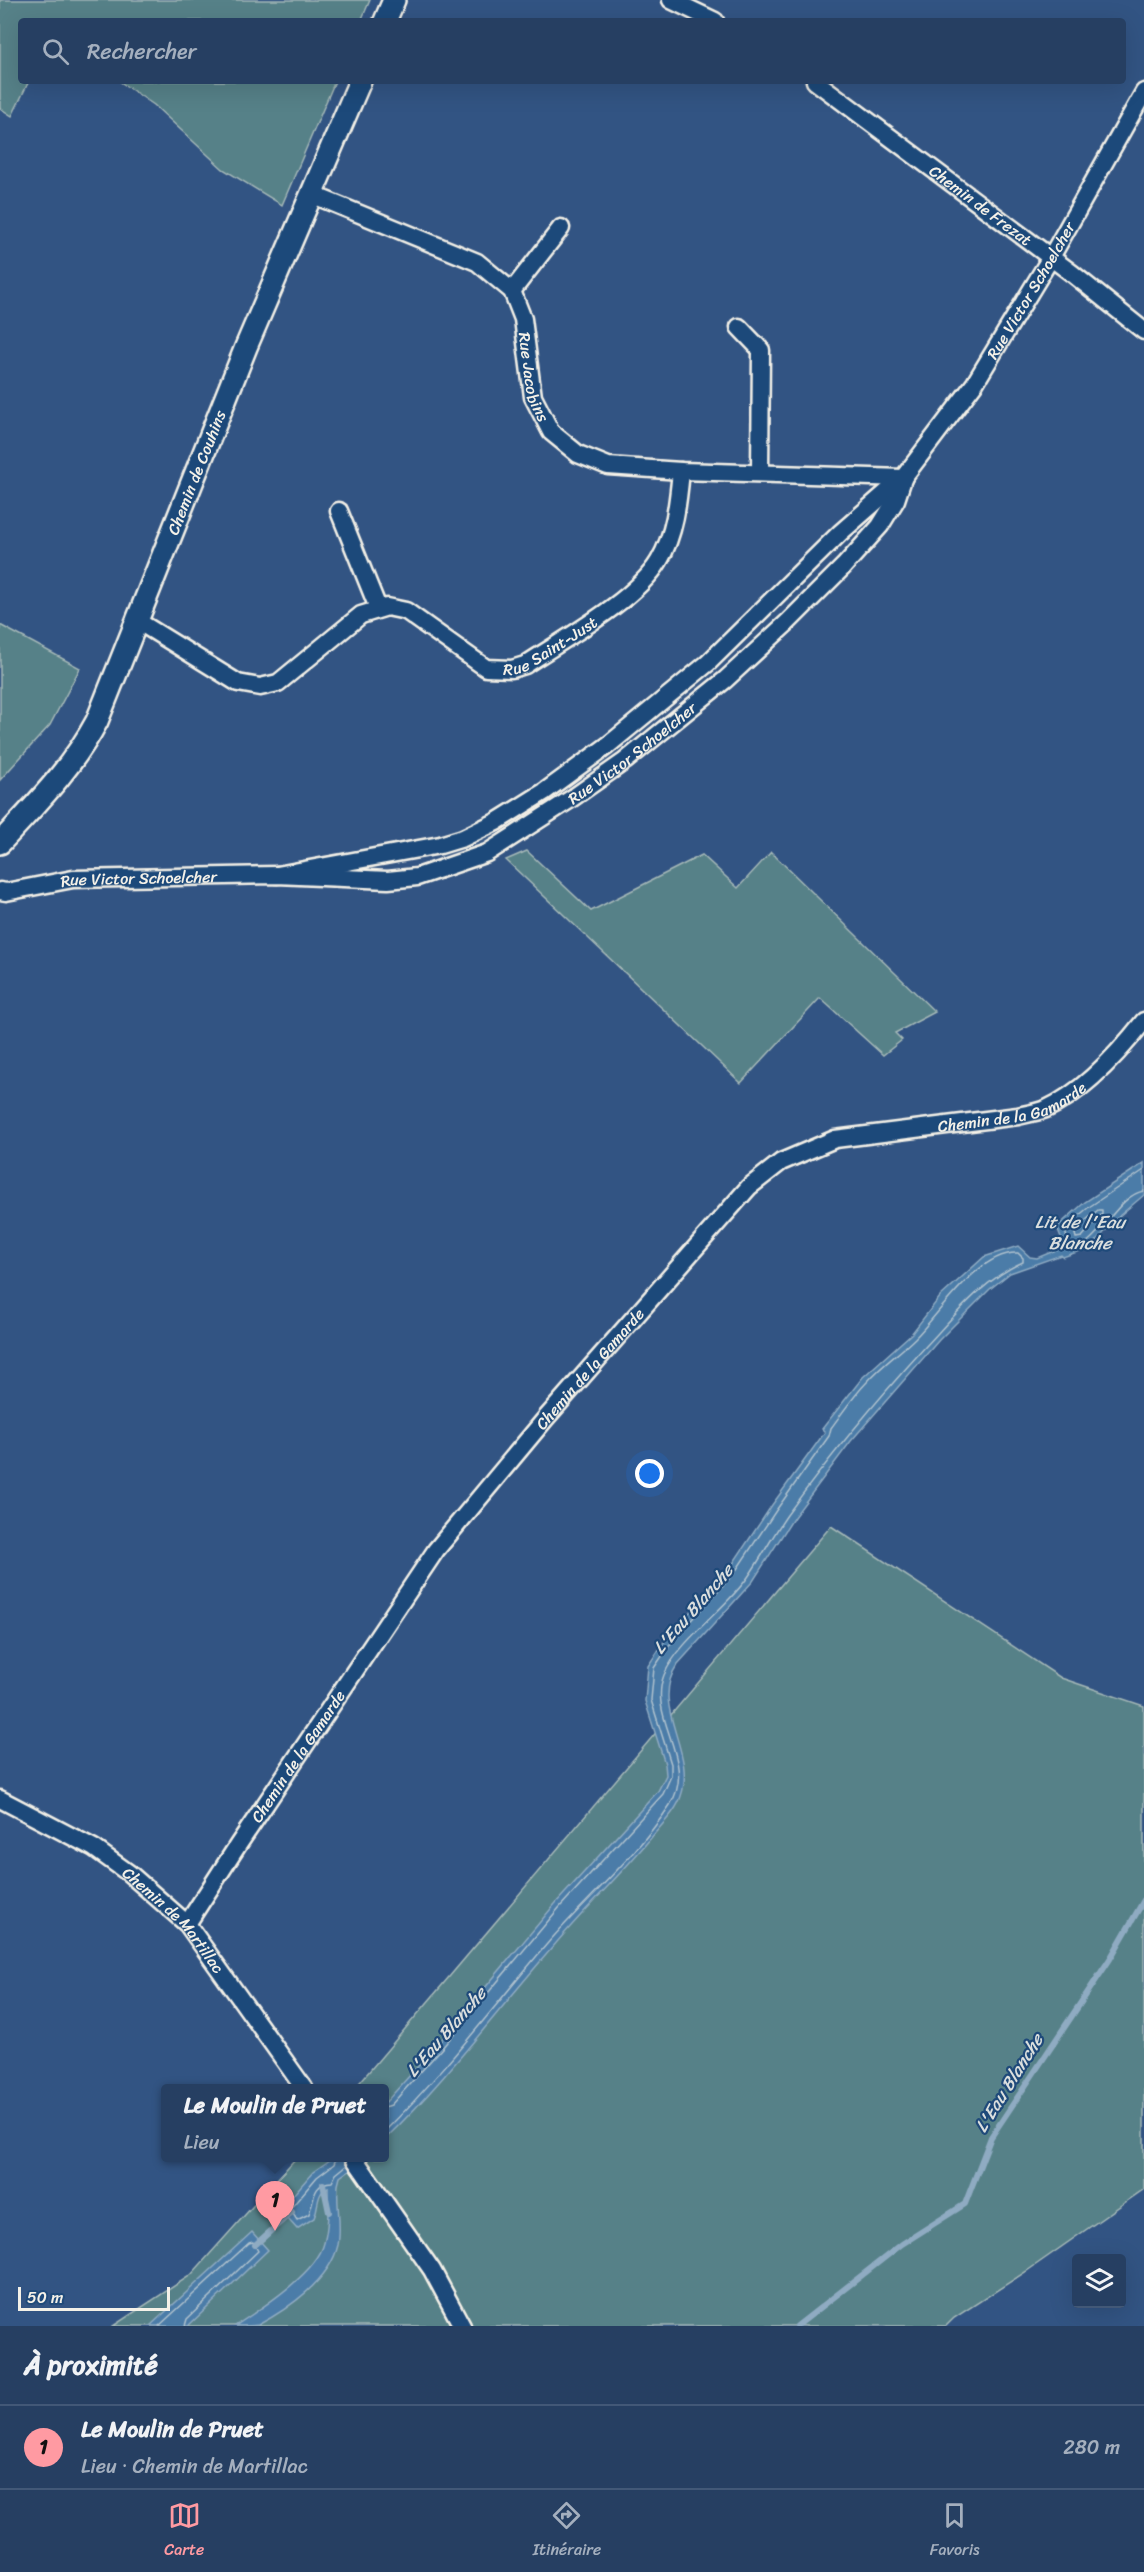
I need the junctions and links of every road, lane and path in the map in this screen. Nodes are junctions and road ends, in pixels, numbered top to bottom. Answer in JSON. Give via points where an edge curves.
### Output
{"nodes":[{"id":1,"x":394,"y":0,"type":"edge"},
{"id":2,"x":671,"y":0,"type":"edge"},
{"id":3,"x":387,"y":18,"type":"edge"},
{"id":4,"x":709,"y":18,"type":"edge"},
{"id":5,"x":359,"y":84,"type":"edge"},
{"id":6,"x":819,"y":84,"type":"edge"},
{"id":7,"x":1144,"y":92,"type":"edge"},
{"id":8,"x":311,"y":194,"type":"junction"},
{"id":9,"x":561,"y":228,"type":"dead end"},
{"id":10,"x":1050,"y":259,"type":"junction"},
{"id":11,"x":512,"y":291,"type":"junction"},
{"id":12,"x":739,"y":327,"type":"dead end"},
{"id":13,"x":1144,"y":331,"type":"edge"},
{"id":14,"x":681,"y":471,"type":"junction"},
{"id":15,"x":760,"y":472,"type":"junction"},
{"id":16,"x":903,"y":478,"type":"junction"},
{"id":17,"x":339,"y":511,"type":"dead end"},
{"id":18,"x":378,"y":608,"type":"junction"},
{"id":19,"x":136,"y":620,"type":"junction"},
{"id":20,"x":0,"y":843,"type":"edge"},
{"id":21,"x":277,"y":876,"type":"junction"},
{"id":22,"x":0,"y":891,"type":"edge"},
{"id":23,"x":1144,"y":1022,"type":"edge"},
{"id":24,"x":0,"y":1798,"type":"edge"},
{"id":25,"x":187,"y":1924,"type":"junction"},
{"id":26,"x":301,"y":2084,"type":"edge"},
{"id":27,"x":358,"y":2164,"type":"edge"},
{"id":28,"x":462,"y":2326,"type":"edge"}],
"edges":[{"from":1,"to":3,"type":"street"},
{"from":2,"to":4,"type":"street"},
{"from":5,"to":8,"type":"street","name":"Chemin de Couhins"},
{"from":6,"to":10,"type":"street","name":"Chemin de Frezat"},
{"from":7,"to":10,"type":"street","name":"Rue Victor Schoelcher"},
{"from":8,"to":11,"type":"street","name":"Rue Jacobins","via":[[477,262]]},
{"from":8,"to":19,"type":"street","name":"Chemin de Couhins"},
{"from":9,"to":11,"type":"street"},
{"from":10,"to":13,"type":"street","name":"Chemin de Frezat"},
{"from":10,"to":16,"type":"street","name":"Rue Victor Schoelcher","via":[[975,383]]},
{"from":11,"to":14,"type":"street","name":"Rue Jacobins","via":[[523,318],[533,397],[551,432],[578,454],[608,466]]},
{"from":12,"to":15,"type":"street","via":[[761,350]]},
{"from":14,"to":15,"type":"street","name":"Rue Jacobins"},
{"from":14,"to":18,"type":"street","name":"Rue Saint-Just","via":[[669,538],[647,578],[525,665],[486,668],[406,612]]},
{"from":15,"to":16,"type":"street","name":"Rue Jacobins"},
{"from":16,"to":21,"type":"street","name":"Rue Victor Schoelcher","via":[[840,533],[708,663],[544,792],[463,838]]},
{"from":16,"to":21,"type":"street","name":"Rue Victor Schoelcher","via":[[896,500],[880,526],[788,622],[676,721],[616,768],[530,826],[487,853],[417,877],[388,880]]},
{"from":17,"to":18,"type":"street"},
{"from":18,"to":19,"type":"street","via":[[361,615],[286,678],[260,687],[238,683]]},
{"from":19,"to":20,"type":"street","name":"Chemin de Couhins","via":[[85,744],[54,785]]},
{"from":21,"to":22,"type":"street","name":"Rue Victor Schoelcher","via":[[73,879]]},
{"from":23,"to":25,"type":"street","name":"Chemin de la Gamarde","via":[[1089,1079],[1044,1109],[1018,1116],[835,1139],[781,1162],[749,1187],[436,1550]]},
{"from":24,"to":25,"type":"street","name":"Chemin de Martillac","via":[[94,1848]]},
{"from":25,"to":26,"type":"street","name":"Chemin de Martillac"},
{"from":27,"to":28,"type":"street","via":[[432,2270]]}]}
